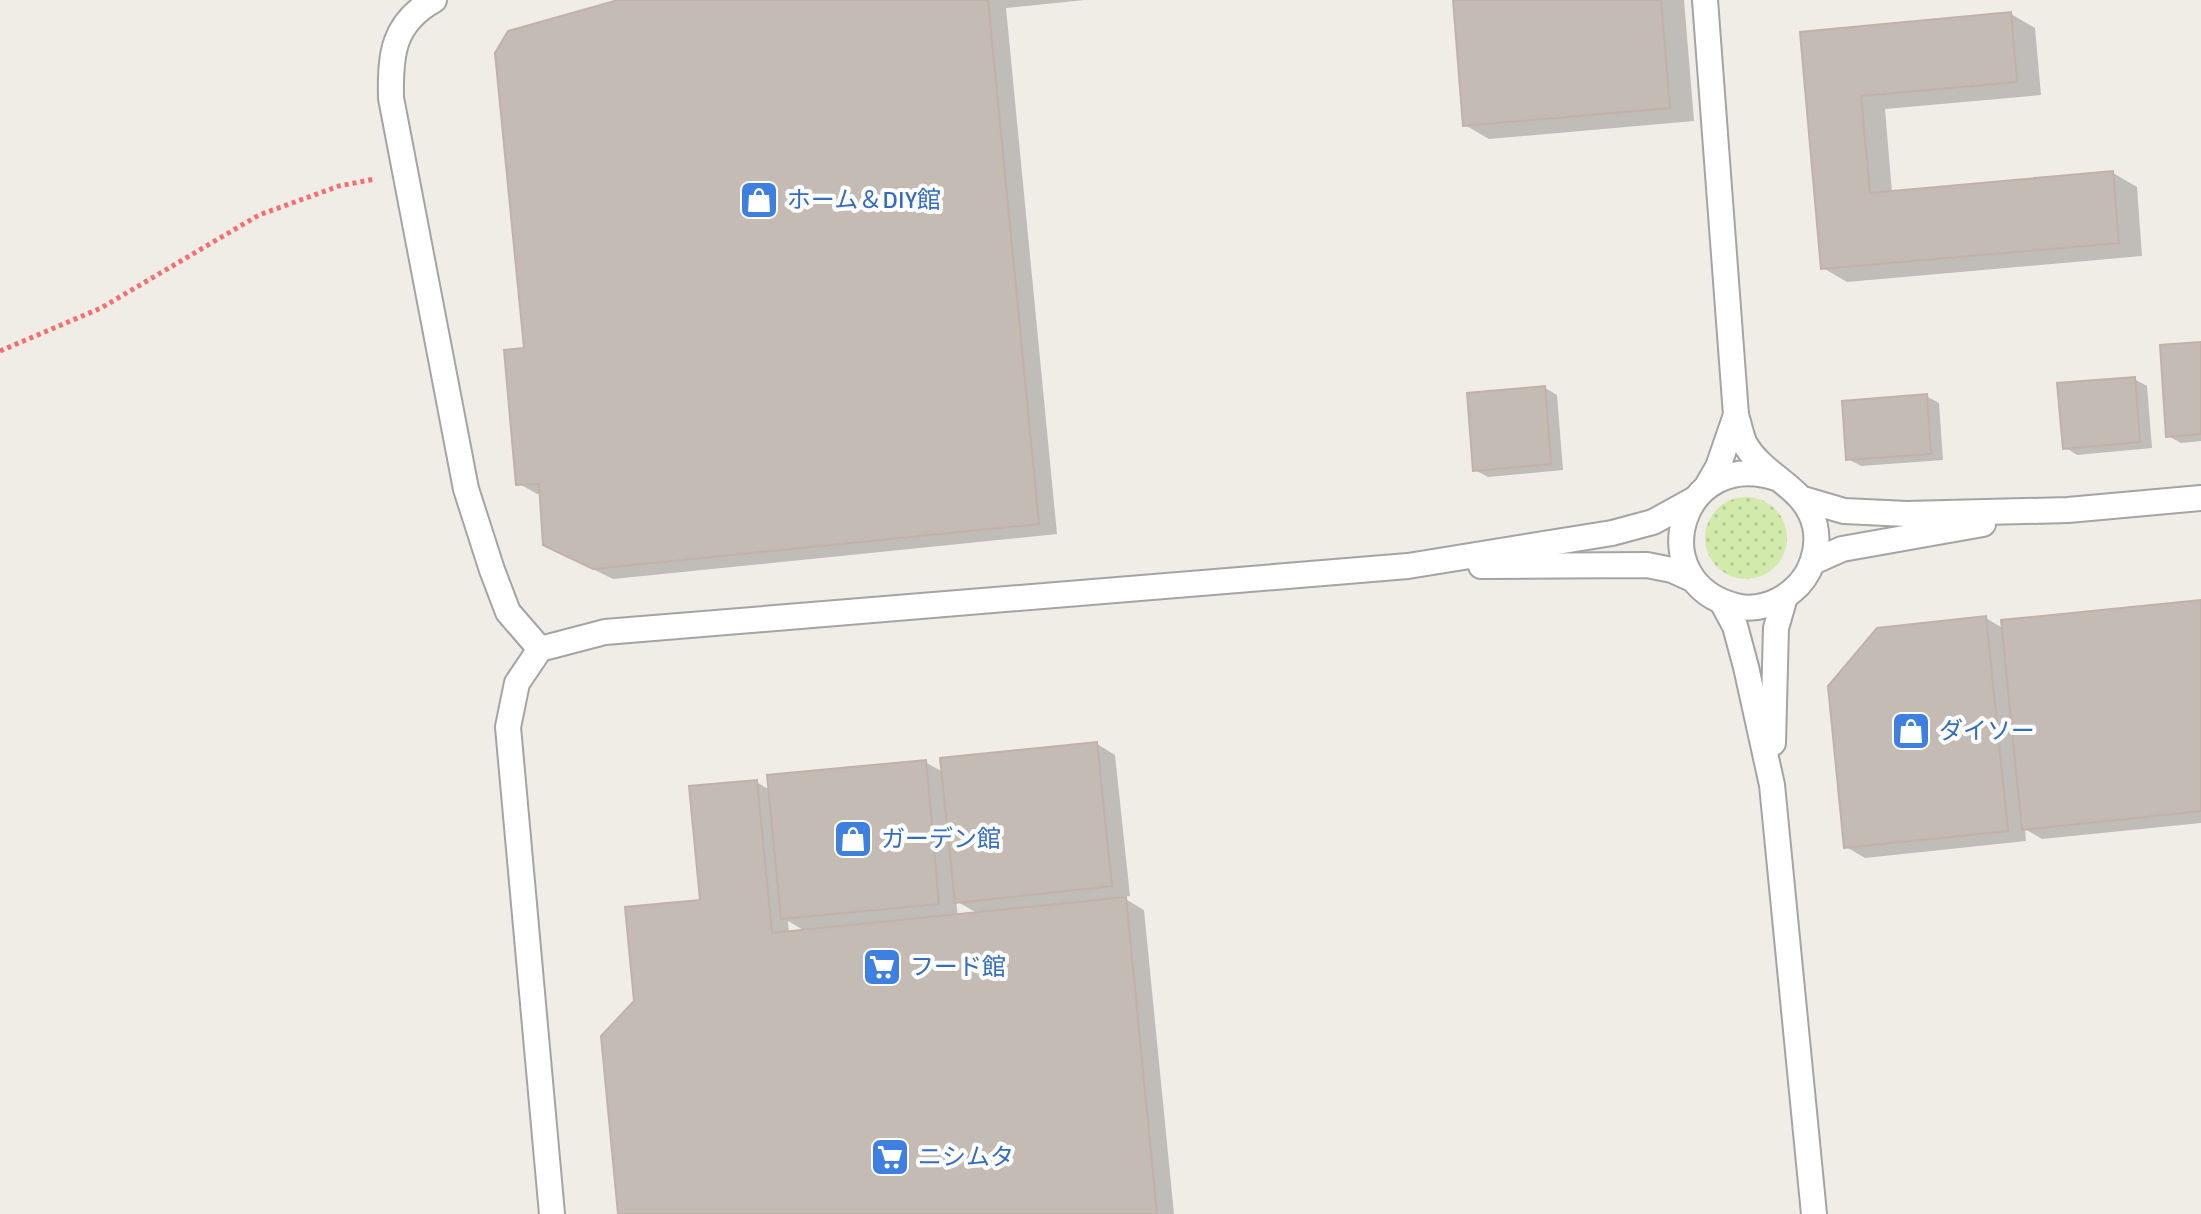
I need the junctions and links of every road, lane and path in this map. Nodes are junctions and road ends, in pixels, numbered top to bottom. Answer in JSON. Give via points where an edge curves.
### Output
{"nodes":[{"id":1,"x":434,"y":0,"type":"edge"},
{"id":2,"x":1705,"y":0,"type":"edge"},
{"id":3,"x":404,"y":173,"type":"junction"},
{"id":4,"x":0,"y":351,"type":"edge"},
{"id":5,"x":1736,"y":415,"type":"junction"},
{"id":6,"x":1779,"y":479,"type":"junction"},
{"id":7,"x":1700,"y":493,"type":"junction"},
{"id":8,"x":2201,"y":498,"type":"edge"},
{"id":9,"x":1803,"y":499,"type":"junction"},
{"id":10,"x":2068,"y":510,"type":"junction"},
{"id":11,"x":1813,"y":562,"type":"junction"},
{"id":12,"x":1408,"y":566,"type":"junction"},
{"id":13,"x":1692,"y":579,"type":"junction"},
{"id":14,"x":1785,"y":597,"type":"junction"},
{"id":15,"x":1722,"y":602,"type":"junction"},
{"id":16,"x":540,"y":649,"type":"junction"},
{"id":17,"x":1772,"y":785,"type":"junction"},
{"id":18,"x":552,"y":1214,"type":"edge"},
{"id":19,"x":1814,"y":1214,"type":"edge"}],
"edges":[{"from":1,"to":3,"type":"lane","via":[[414,11],[400,30],[390,63]]},
{"from":2,"to":5,"type":"lane"},
{"from":3,"to":4,"type":"path","via":[[339,186],[259,215],[101,308]]},
{"from":3,"to":16,"type":"lane","via":[[466,489],[508,612]]},
{"from":5,"to":6,"type":"lane","via":[[1745,444]]},
{"from":5,"to":7,"type":"lane","via":[[1718,467]]},
{"from":6,"to":7,"type":"lane","via":[[1742,472],[1723,476]]},
{"from":6,"to":9,"type":"lane"},
{"from":7,"to":12,"type":"lane","via":[[1653,522],[1612,533]]},
{"from":7,"to":13,"type":"lane","via":[[1683,518],[1680,539]]},
{"from":8,"to":10,"type":"lane"},
{"from":9,"to":10,"type":"lane","via":[[1844,511],[1907,514]]},
{"from":9,"to":11,"type":"lane","via":[[1816,529]]},
{"from":10,"to":11,"type":"lane","via":[[1842,549]]},
{"from":11,"to":14,"type":"lane"},
{"from":12,"to":13,"type":"lane","via":[[1647,565]]},
{"from":12,"to":16,"type":"lane","via":[[605,632]]},
{"from":13,"to":15,"type":"lane"},
{"from":14,"to":15,"type":"lane","via":[[1764,606]]},
{"from":14,"to":17,"type":"lane","via":[[1776,628]]},
{"from":15,"to":17,"type":"lane","via":[[1735,626]]},
{"from":16,"to":18,"type":"lane","via":[[517,683],[508,727]]},
{"from":17,"to":19,"type":"lane"}]}
